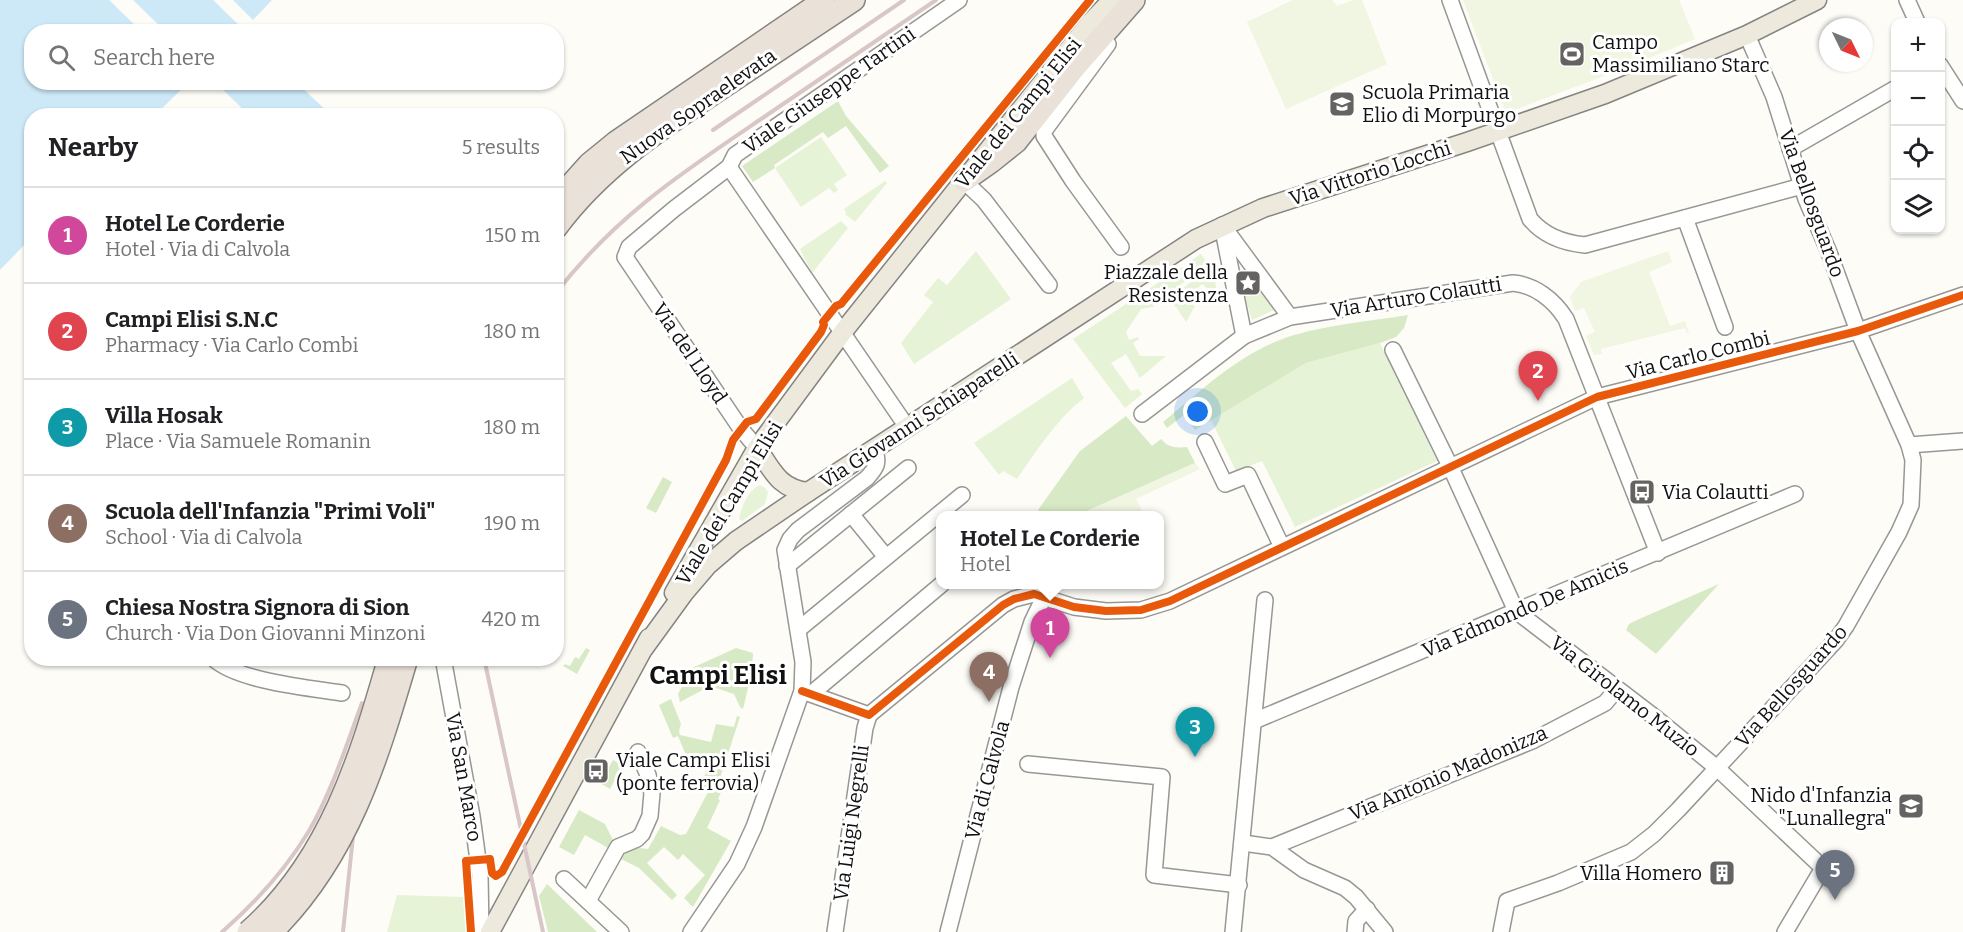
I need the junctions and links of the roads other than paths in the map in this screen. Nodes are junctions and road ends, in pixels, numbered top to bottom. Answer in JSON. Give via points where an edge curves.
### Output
{"nodes":[{"id":1,"x":813,"y":0,"type":"edge"},
{"id":2,"x":824,"y":0,"type":"edge"},
{"id":3,"x":854,"y":0,"type":"edge"},
{"id":4,"x":959,"y":0,"type":"edge"},
{"id":5,"x":1105,"y":0,"type":"edge"},
{"id":6,"x":1112,"y":0,"type":"edge"},
{"id":7,"x":1134,"y":0,"type":"edge"},
{"id":8,"x":1144,"y":0,"type":"edge"},
{"id":9,"x":1450,"y":0,"type":"edge"},
{"id":10,"x":1817,"y":0,"type":"edge"},
{"id":11,"x":1907,"y":0,"type":"edge"},
{"id":12,"x":1915,"y":18,"type":"edge"},
{"id":13,"x":1094,"y":32,"type":"junction"},
{"id":14,"x":1747,"y":35,"type":"junction"},
{"id":15,"x":731,"y":62,"type":"junction"},
{"id":16,"x":1945,"y":72,"type":"edge"},
{"id":17,"x":1891,"y":91,"type":"edge"},
{"id":18,"x":1963,"y":101,"type":"edge"},
{"id":19,"x":1499,"y":130,"type":"junction"},
{"id":20,"x":1790,"y":148,"type":"junction"},
{"id":21,"x":729,"y":167,"type":"junction"},
{"id":22,"x":964,"y":181,"type":"junction"},
{"id":23,"x":1802,"y":186,"type":"junction"},
{"id":24,"x":564,"y":192,"type":"edge"},
{"id":25,"x":564,"y":217,"type":"edge"},
{"id":26,"x":1685,"y":218,"type":"junction"},
{"id":27,"x":1222,"y":225,"type":"junction"},
{"id":28,"x":1121,"y":247,"type":"dead end"},
{"id":29,"x":625,"y":257,"type":"joint"},
{"id":30,"x":1257,"y":272,"type":"junction"},
{"id":31,"x":1234,"y":283,"type":"junction"},
{"id":32,"x":1049,"y":285,"type":"dead end"},
{"id":33,"x":1963,"y":295,"type":"edge"},
{"id":34,"x":1290,"y":317,"type":"junction"},
{"id":35,"x":1725,"y":327,"type":"dead end"},
{"id":36,"x":1858,"y":331,"type":"junction"},
{"id":37,"x":842,"y":333,"type":"junction"},
{"id":38,"x":1245,"y":336,"type":"junction"},
{"id":39,"x":1393,"y":350,"type":"dead end"},
{"id":40,"x":1597,"y":397,"type":"junction"},
{"id":41,"x":1142,"y":414,"type":"dead end"},
{"id":42,"x":907,"y":427,"type":"junction"},
{"id":43,"x":1963,"y":441,"type":"edge"},
{"id":44,"x":1205,"y":442,"type":"dead end"},
{"id":45,"x":1909,"y":445,"type":"junction"},
{"id":46,"x":757,"y":448,"type":"junction"},
{"id":47,"x":874,"y":449,"type":"junction"},
{"id":48,"x":1450,"y":466,"type":"junction"},
{"id":49,"x":908,"y":468,"type":"dead end"},
{"id":50,"x":808,"y":492,"type":"junction"},
{"id":51,"x":1795,"y":494,"type":"dead end"},
{"id":52,"x":962,"y":495,"type":"dead end"},
{"id":53,"x":942,"y":511,"type":"edge"},
{"id":54,"x":851,"y":514,"type":"junction"},
{"id":55,"x":936,"y":516,"type":"edge"},
{"id":56,"x":1282,"y":547,"type":"junction"},
{"id":57,"x":1658,"y":553,"type":"junction"},
{"id":58,"x":886,"y":557,"type":"junction"},
{"id":59,"x":787,"y":566,"type":"junction"},
{"id":60,"x":937,"y":589,"type":"edge"},
{"id":61,"x":1044,"y":597,"type":"junction"},
{"id":62,"x":1265,"y":600,"type":"dead end"},
{"id":63,"x":1516,"y":611,"type":"junction"},
{"id":64,"x":799,"y":629,"type":"junction"},
{"id":65,"x":644,"y":648,"type":"junction"},
{"id":66,"x":224,"y":666,"type":"edge"},
{"id":67,"x":387,"y":666,"type":"edge"},
{"id":68,"x":404,"y":666,"type":"edge"},
{"id":69,"x":444,"y":666,"type":"edge"},
{"id":70,"x":1617,"y":689,"type":"junction"},
{"id":71,"x":806,"y":692,"type":"junction"},
{"id":72,"x":342,"y":693,"type":"dead end"},
{"id":73,"x":869,"y":715,"type":"junction"},
{"id":74,"x":1254,"y":721,"type":"junction"},
{"id":75,"x":638,"y":752,"type":"dead end"},
{"id":76,"x":1028,"y":764,"type":"dead end"},
{"id":77,"x":1717,"y":768,"type":"junction"},
{"id":78,"x":1243,"y":843,"type":"junction"},
{"id":79,"x":1272,"y":847,"type":"junction"},
{"id":80,"x":564,"y":879,"type":"dead end"},
{"id":81,"x":1239,"y":885,"type":"junction"},
{"id":82,"x":588,"y":901,"type":"junction"},
{"id":83,"x":1367,"y":909,"type":"junction"},
{"id":84,"x":248,"y":932,"type":"edge"},
{"id":85,"x":272,"y":932,"type":"edge"},
{"id":86,"x":481,"y":932,"type":"edge"},
{"id":87,"x":490,"y":932,"type":"edge"},
{"id":88,"x":621,"y":932,"type":"edge"},
{"id":89,"x":691,"y":932,"type":"edge"},
{"id":90,"x":835,"y":932,"type":"edge"},
{"id":91,"x":948,"y":932,"type":"edge"},
{"id":92,"x":1233,"y":932,"type":"edge"},
{"id":93,"x":1354,"y":932,"type":"edge"},
{"id":94,"x":1385,"y":932,"type":"edge"},
{"id":95,"x":1501,"y":932,"type":"edge"},
{"id":96,"x":1785,"y":932,"type":"edge"}],
"edges":[{"from":1,"to":15,"type":"highway"},
{"from":2,"to":15,"type":"highway","name":"Nuova Sopraelevata"},
{"from":3,"to":25,"type":"highway","name":"Nuova Sopraelevata","via":[[651,135],[599,178]]},
{"from":4,"to":21,"type":"street","name":"Viale Giuseppe Tartini","via":[[735,154]]},
{"from":5,"to":13,"type":"main road","name":"Viale dei Campi Elisi"},
{"from":6,"to":13,"type":"main road","name":"Viale dei Campi Elisi"},
{"from":7,"to":13,"type":"highway"},
{"from":8,"to":28,"type":"street","via":[[1044,131],[1060,162]]},
{"from":9,"to":19,"type":"street"},
{"from":10,"to":14,"type":"main road","name":"Via Vittorio Locchi"},
{"from":11,"to":12,"type":"street"},
{"from":13,"to":22,"type":"highway","via":[[1017,142]]},
{"from":14,"to":19,"type":"main road","name":"Via Vittorio Locchi","via":[[1605,94]]},
{"from":14,"to":20,"type":"street","name":"Via Bellosguardo","via":[[1774,97]]},
{"from":15,"to":24,"type":"highway","name":"Nuova Sopraelevata","via":[[616,142]]},
{"from":16,"to":18,"type":"street"},
{"from":17,"to":20,"type":"street"},
{"from":19,"to":26,"type":"street","via":[[1530,219],[1539,230],[1570,244],[1585,246]]},
{"from":19,"to":27,"type":"main road","name":"Via Vittorio Locchi"},
{"from":20,"to":23,"type":"street","name":"Via Bellosguardo"},
{"from":21,"to":29,"type":"street","name":"Viale Giuseppe Tartini","via":[[629,248]]},
{"from":21,"to":37,"type":"street"},
{"from":22,"to":32,"type":"street","via":[[984,200]]},
{"from":22,"to":37,"type":"main road","name":"Viale dei Campi Elisi"},
{"from":23,"to":26,"type":"street"},
{"from":23,"to":36,"type":"street","name":"Via Bellosguardo"},
{"from":26,"to":35,"type":"street"},
{"from":27,"to":30,"type":"street"},
{"from":27,"to":31,"type":"street"},
{"from":27,"to":42,"type":"main road","name":"Via Giovanni Schiaparelli"},
{"from":29,"to":46,"type":"street","name":"Via del Lloyd"},
{"from":30,"to":31,"type":"street"},
{"from":30,"to":34,"type":"street"},
{"from":31,"to":38,"type":"street"},
{"from":33,"to":36,"type":"street","name":"Via Carlo Combi"},
{"from":34,"to":38,"type":"street"},
{"from":34,"to":40,"type":"street","name":"Via Arturo Colautti","via":[[1524,284],[1560,308]]},
{"from":36,"to":40,"type":"street","name":"Via Carlo Combi"},
{"from":36,"to":45,"type":"street","name":"Via Bellosguardo"},
{"from":37,"to":42,"type":"street"},
{"from":37,"to":46,"type":"main road","name":"Viale dei Campi Elisi"},
{"from":38,"to":41,"type":"street"},
{"from":39,"to":48,"type":"street","name":"Via Girolamo Muzio"},
{"from":40,"to":48,"type":"street","name":"Via Carlo Combi"},
{"from":40,"to":57,"type":"street","name":"Via Arturo Colautti"},
{"from":42,"to":47,"type":"main road","name":"Via Giovanni Schiaparelli"},
{"from":43,"to":45,"type":"street"},
{"from":44,"to":56,"type":"street","via":[[1226,484],[1248,475]]},
{"from":45,"to":77,"type":"street","name":"Via Bellosguardo","via":[[1913,460],[1911,506],[1846,626]]},
{"from":46,"to":50,"type":"main road","via":[[784,485]]},
{"from":46,"to":65,"type":"main road","name":"Viale dei Campi Elisi"},
{"from":47,"to":50,"type":"main road","name":"Via Giovanni Schiaparelli"},
{"from":47,"to":59,"type":"street","via":[[878,458],[871,474],[790,539],[785,550]]},
{"from":48,"to":56,"type":"street","name":"Via Carlo Combi"},
{"from":48,"to":63,"type":"street","name":"Via Girolamo Muzio"},
{"from":49,"to":54,"type":"street"},
{"from":50,"to":65,"type":"main road","name":"Via Giovanni Schiaparelli","via":[[708,565]]},
{"from":51,"to":57,"type":"street","name":"Via Edmondo De Amicis"},
{"from":52,"to":53,"type":"street"},
{"from":54,"to":58,"type":"street"},
{"from":54,"to":59,"type":"street"},
{"from":55,"to":58,"type":"street"},
{"from":56,"to":61,"type":"street","name":"Via Carlo Combi","via":[[1170,601],[1141,610],[1074,607]]},
{"from":57,"to":63,"type":"street","name":"Via Edmondo De Amicis"},
{"from":58,"to":64,"type":"street"},
{"from":59,"to":64,"type":"street"},
{"from":60,"to":71,"type":"street"},
{"from":61,"to":73,"type":"street","via":[[1034,594],[1003,605]]},
{"from":61,"to":91,"type":"street","name":"Via di Calvola","via":[[1011,687]]},
{"from":62,"to":74,"type":"street"},
{"from":63,"to":70,"type":"street","name":"Via Girolamo Muzio"},
{"from":63,"to":74,"type":"street","name":"Via Edmondo De Amicis"},
{"from":64,"to":71,"type":"street"},
{"from":65,"to":87,"type":"main road","name":"Viale dei Campi Elisi"},
{"from":66,"to":72,"type":"street","via":[[263,679]]},
{"from":67,"to":84,"type":"highway","bridge":true,"via":[[370,724],[333,820],[287,892]]},
{"from":68,"to":85,"type":"highway","bridge":true,"via":[[369,777],[348,827],[306,893]]},
{"from":69,"to":86,"type":"street","name":"Via San Marco","via":[[472,816],[480,875]]},
{"from":70,"to":77,"type":"street","name":"Via Girolamo Muzio"},
{"from":70,"to":79,"type":"street","name":"Via Antonio Madonizza","via":[[1605,703],[1532,741]]},
{"from":71,"to":73,"type":"street"},
{"from":71,"to":89,"type":"street","via":[[754,828],[736,864]]},
{"from":73,"to":90,"type":"street","name":"Via Luigi Negrelli"},
{"from":74,"to":78,"type":"street"},
{"from":75,"to":82,"type":"street","via":[[652,793],[650,816],[637,839],[618,847]]},
{"from":76,"to":81,"type":"street","via":[[1162,777],[1154,874]]},
{"from":77,"to":95,"type":"street","name":"Via Bellosguardo","via":[[1654,834],[1631,852],[1507,902]]},
{"from":77,"to":96,"type":"street","name":"Via Girolamo Muzio","via":[[1823,868]]},
{"from":78,"to":79,"type":"street"},
{"from":78,"to":81,"type":"street"},
{"from":79,"to":83,"type":"street","via":[[1304,870],[1345,888]]},
{"from":80,"to":82,"type":"street"},
{"from":81,"to":92,"type":"street"},
{"from":82,"to":88,"type":"street"},
{"from":83,"to":93,"type":"street","via":[[1356,921]]},
{"from":83,"to":94,"type":"street"}]}
